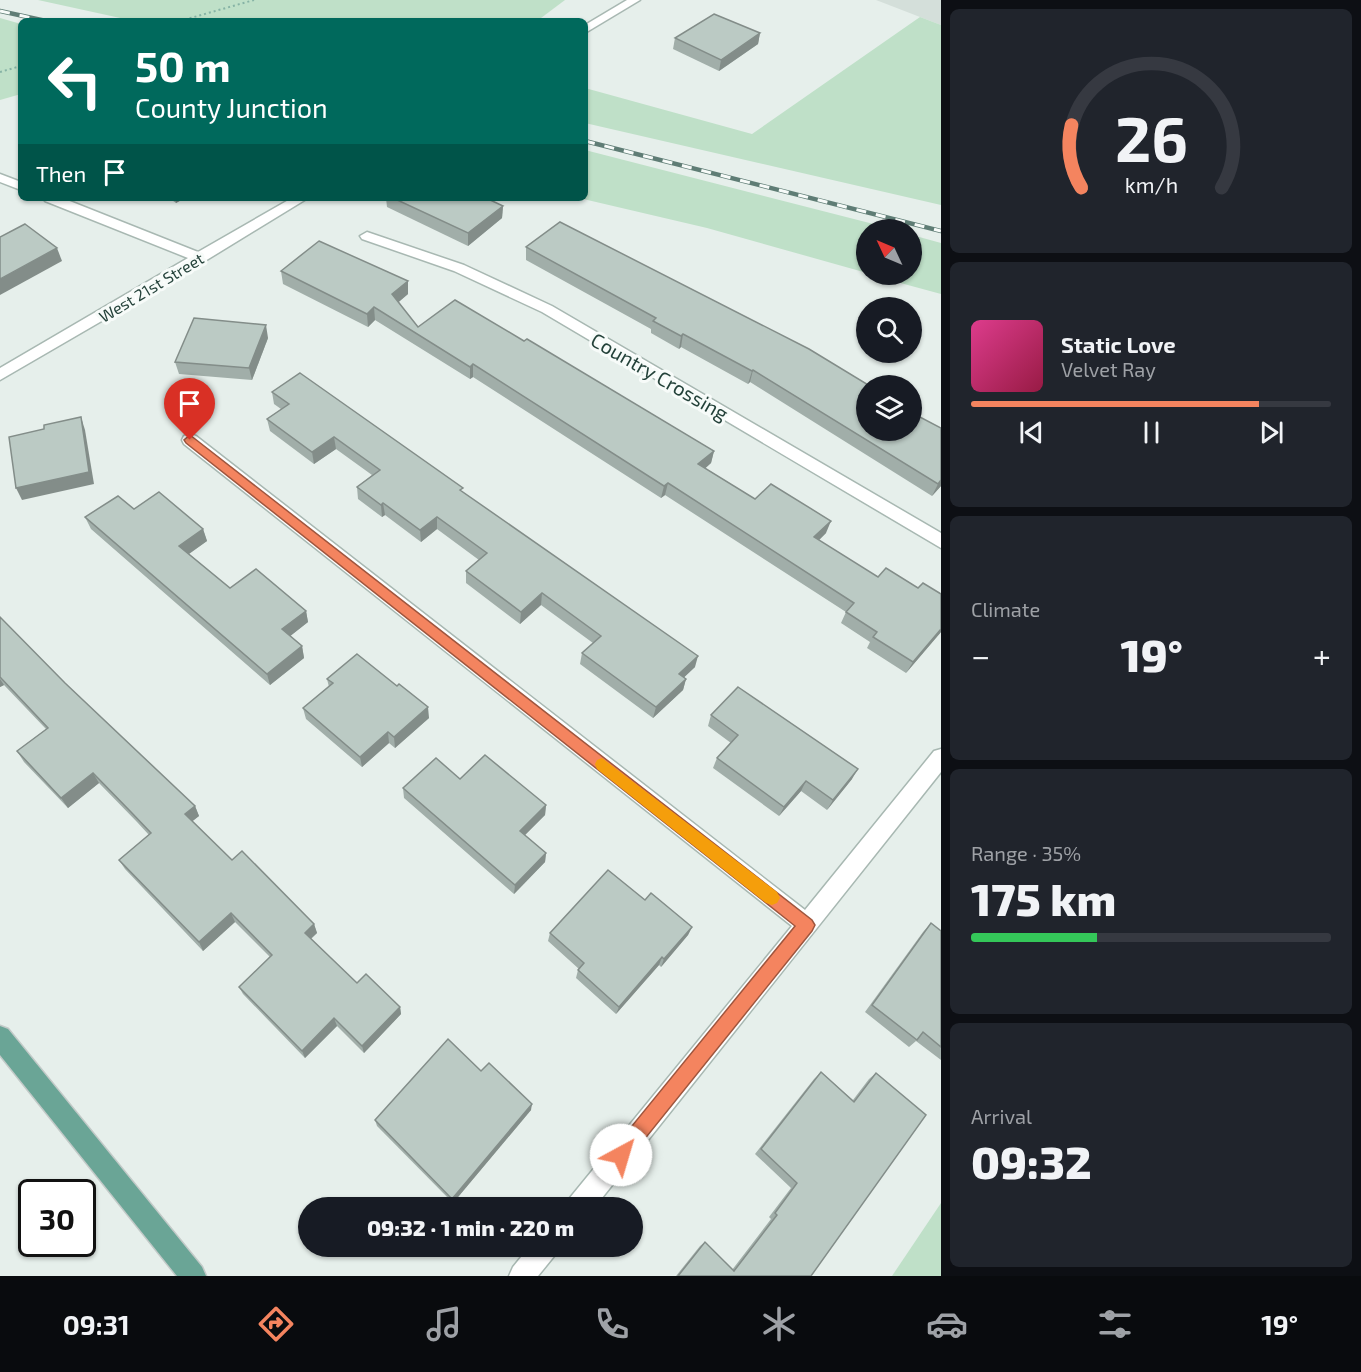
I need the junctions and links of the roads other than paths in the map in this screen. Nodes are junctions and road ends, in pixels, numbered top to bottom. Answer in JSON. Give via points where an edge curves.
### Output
{"nodes":[{"id":1,"x":635,"y":0,"type":"edge"},
{"id":2,"x":588,"y":28,"type":"edge"},
{"id":3,"x":0,"y":178,"type":"edge"},
{"id":4,"x":18,"y":185,"type":"edge"},
{"id":5,"x":58,"y":201,"type":"edge"},
{"id":6,"x":296,"y":201,"type":"edge"},
{"id":7,"x":367,"y":236,"type":"dead end"},
{"id":8,"x":200,"y":258,"type":"junction"},
{"id":9,"x":0,"y":375,"type":"edge"},
{"id":10,"x":190,"y":440,"type":"dead end"},
{"id":11,"x":941,"y":541,"type":"edge"},
{"id":12,"x":941,"y":757,"type":"edge"},
{"id":13,"x":807,"y":925,"type":"junction"},
{"id":14,"x":0,"y":1037,"type":"edge"},
{"id":15,"x":587,"y":1197,"type":"edge"},
{"id":16,"x":537,"y":1257,"type":"edge"},
{"id":17,"x":194,"y":1276,"type":"edge"},
{"id":18,"x":522,"y":1276,"type":"edge"}],
"edges":[{"from":1,"to":2,"type":"street"},
{"from":3,"to":4,"type":"street"},
{"from":5,"to":8,"type":"street"},
{"from":6,"to":8,"type":"street","name":"West 21st Street"},
{"from":7,"to":11,"type":"street","name":"Country Crossing","via":[[443,261],[537,304]]},
{"from":8,"to":9,"type":"street","name":"West 21st Street"},
{"from":10,"to":13,"type":"street"},
{"from":12,"to":13,"type":"street"},
{"from":13,"to":15,"type":"street"},
{"from":14,"to":17,"type":"main road"},
{"from":16,"to":18,"type":"street"}]}
